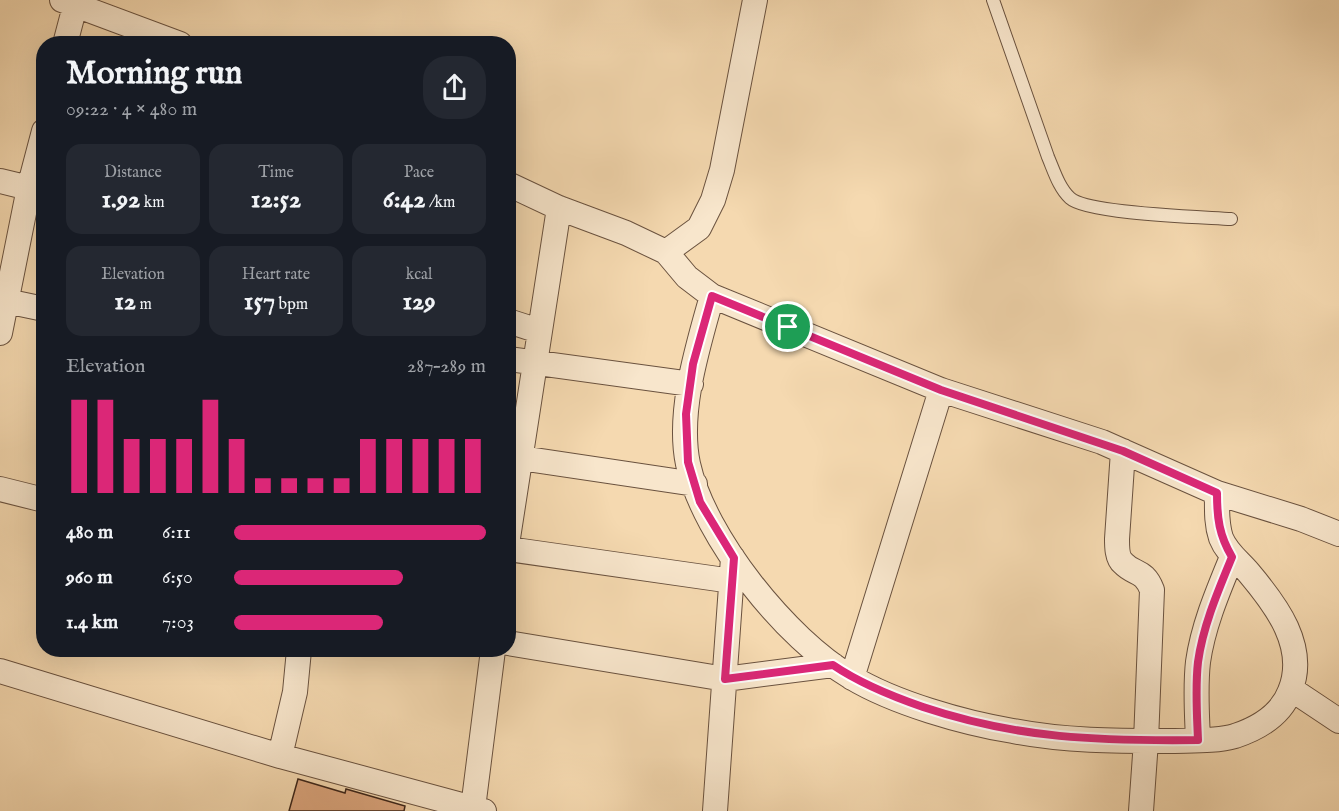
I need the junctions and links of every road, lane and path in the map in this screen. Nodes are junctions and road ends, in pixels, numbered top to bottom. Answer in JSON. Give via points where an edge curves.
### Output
{"nodes":[{"id":1,"x":755,"y":0,"type":"edge"},
{"id":2,"x":993,"y":0,"type":"edge"},
{"id":3,"x":68,"y":3,"type":"edge"},
{"id":4,"x":66,"y":36,"type":"edge"},
{"id":5,"x":158,"y":36,"type":"edge"},
{"id":6,"x":36,"y":161,"type":"edge"},
{"id":7,"x":0,"y":181,"type":"edge"},
{"id":8,"x":29,"y":188,"type":"junction"},
{"id":9,"x":516,"y":188,"type":"edge"},
{"id":10,"x":559,"y":208,"type":"junction"},
{"id":11,"x":1231,"y":219,"type":"dead end"},
{"id":12,"x":666,"y":252,"type":"junction"},
{"id":13,"x":712,"y":296,"type":"junction"},
{"id":14,"x":6,"y":301,"type":"junction"},
{"id":15,"x":36,"y":307,"type":"edge"},
{"id":16,"x":516,"y":324,"type":"edge"},
{"id":17,"x":539,"y":331,"type":"junction"},
{"id":18,"x":0,"y":333,"type":"edge"},
{"id":19,"x":516,"y":360,"type":"edge"},
{"id":20,"x":534,"y":363,"type":"junction"},
{"id":21,"x":691,"y":384,"type":"junction"},
{"id":22,"x":941,"y":390,"type":"junction"},
{"id":23,"x":516,"y":448,"type":"edge"},
{"id":24,"x":1123,"y":451,"type":"junction"},
{"id":25,"x":516,"y":457,"type":"edge"},
{"id":26,"x":695,"y":484,"type":"junction"},
{"id":27,"x":0,"y":489,"type":"edge"},
{"id":28,"x":1217,"y":493,"type":"junction"},
{"id":29,"x":36,"y":498,"type":"edge"},
{"id":30,"x":1339,"y":534,"type":"edge"},
{"id":31,"x":516,"y":550,"type":"edge"},
{"id":32,"x":1232,"y":557,"type":"junction"},
{"id":33,"x":733,"y":570,"type":"junction"},
{"id":34,"x":516,"y":644,"type":"edge"},
{"id":35,"x":298,"y":657,"type":"edge"},
{"id":36,"x":492,"y":657,"type":"edge"},
{"id":37,"x":0,"y":671,"type":"edge"},
{"id":38,"x":842,"y":671,"type":"junction"},
{"id":39,"x":725,"y":679,"type":"junction"},
{"id":40,"x":1291,"y":689,"type":"junction"},
{"id":41,"x":1339,"y":721,"type":"edge"},
{"id":42,"x":1198,"y":740,"type":"junction"},
{"id":43,"x":1146,"y":741,"type":"junction"},
{"id":44,"x":280,"y":756,"type":"junction"},
{"id":45,"x":418,"y":802,"type":"edge"},
{"id":46,"x":478,"y":810,"type":"edge"},
{"id":47,"x":715,"y":811,"type":"edge"},
{"id":48,"x":1141,"y":811,"type":"edge"}],
"edges":[{"from":1,"to":12,"type":"street","via":[[714,200],[699,228]]},
{"from":2,"to":11,"type":"lane","via":[[1048,158],[1058,182],[1071,199],[1095,207]]},
{"from":3,"to":4,"type":"street"},
{"from":3,"to":5,"type":"street"},
{"from":6,"to":8,"type":"street"},
{"from":7,"to":8,"type":"street"},
{"from":8,"to":14,"type":"street"},
{"from":9,"to":10,"type":"street"},
{"from":10,"to":12,"type":"street"},
{"from":10,"to":17,"type":"street"},
{"from":12,"to":13,"type":"street","via":[[687,277]]},
{"from":13,"to":21,"type":"street"},
{"from":13,"to":22,"type":"street"},
{"from":14,"to":15,"type":"street"},
{"from":14,"to":18,"type":"street"},
{"from":16,"to":17,"type":"street"},
{"from":17,"to":20,"type":"street"},
{"from":19,"to":20,"type":"street"},
{"from":20,"to":21,"type":"street"},
{"from":20,"to":23,"type":"street"},
{"from":21,"to":26,"type":"street","via":[[686,414],[688,462]]},
{"from":22,"to":24,"type":"street"},
{"from":22,"to":38,"type":"street"},
{"from":24,"to":28,"type":"street"},
{"from":24,"to":43,"type":"street","via":[[1118,553],[1122,563],[1148,580],[1152,590]]},
{"from":25,"to":26,"type":"street"},
{"from":26,"to":33,"type":"street"},
{"from":27,"to":29,"type":"street"},
{"from":28,"to":30,"type":"street"},
{"from":28,"to":32,"type":"street","via":[[1217,520]]},
{"from":31,"to":33,"type":"street"},
{"from":32,"to":40,"type":"street","via":[[1279,612],[1291,635],[1295,660]]},
{"from":32,"to":42,"type":"street","via":[[1214,602],[1198,661]]},
{"from":33,"to":38,"type":"street","via":[[815,653]]},
{"from":33,"to":39,"type":"street"},
{"from":34,"to":39,"type":"street"},
{"from":35,"to":44,"type":"street","via":[[295,692]]},
{"from":36,"to":46,"type":"street"},
{"from":37,"to":44,"type":"street"},
{"from":38,"to":39,"type":"street"},
{"from":38,"to":43,"type":"street","via":[[892,696],[1012,731],[1063,738]]},
{"from":39,"to":47,"type":"street"},
{"from":40,"to":41,"type":"street"},
{"from":40,"to":42,"type":"street","via":[[1280,709],[1262,725],[1233,736]]},
{"from":42,"to":43,"type":"street"},
{"from":43,"to":48,"type":"street"},
{"from":44,"to":45,"type":"street"},
{"from":45,"to":46,"type":"street"}]}
